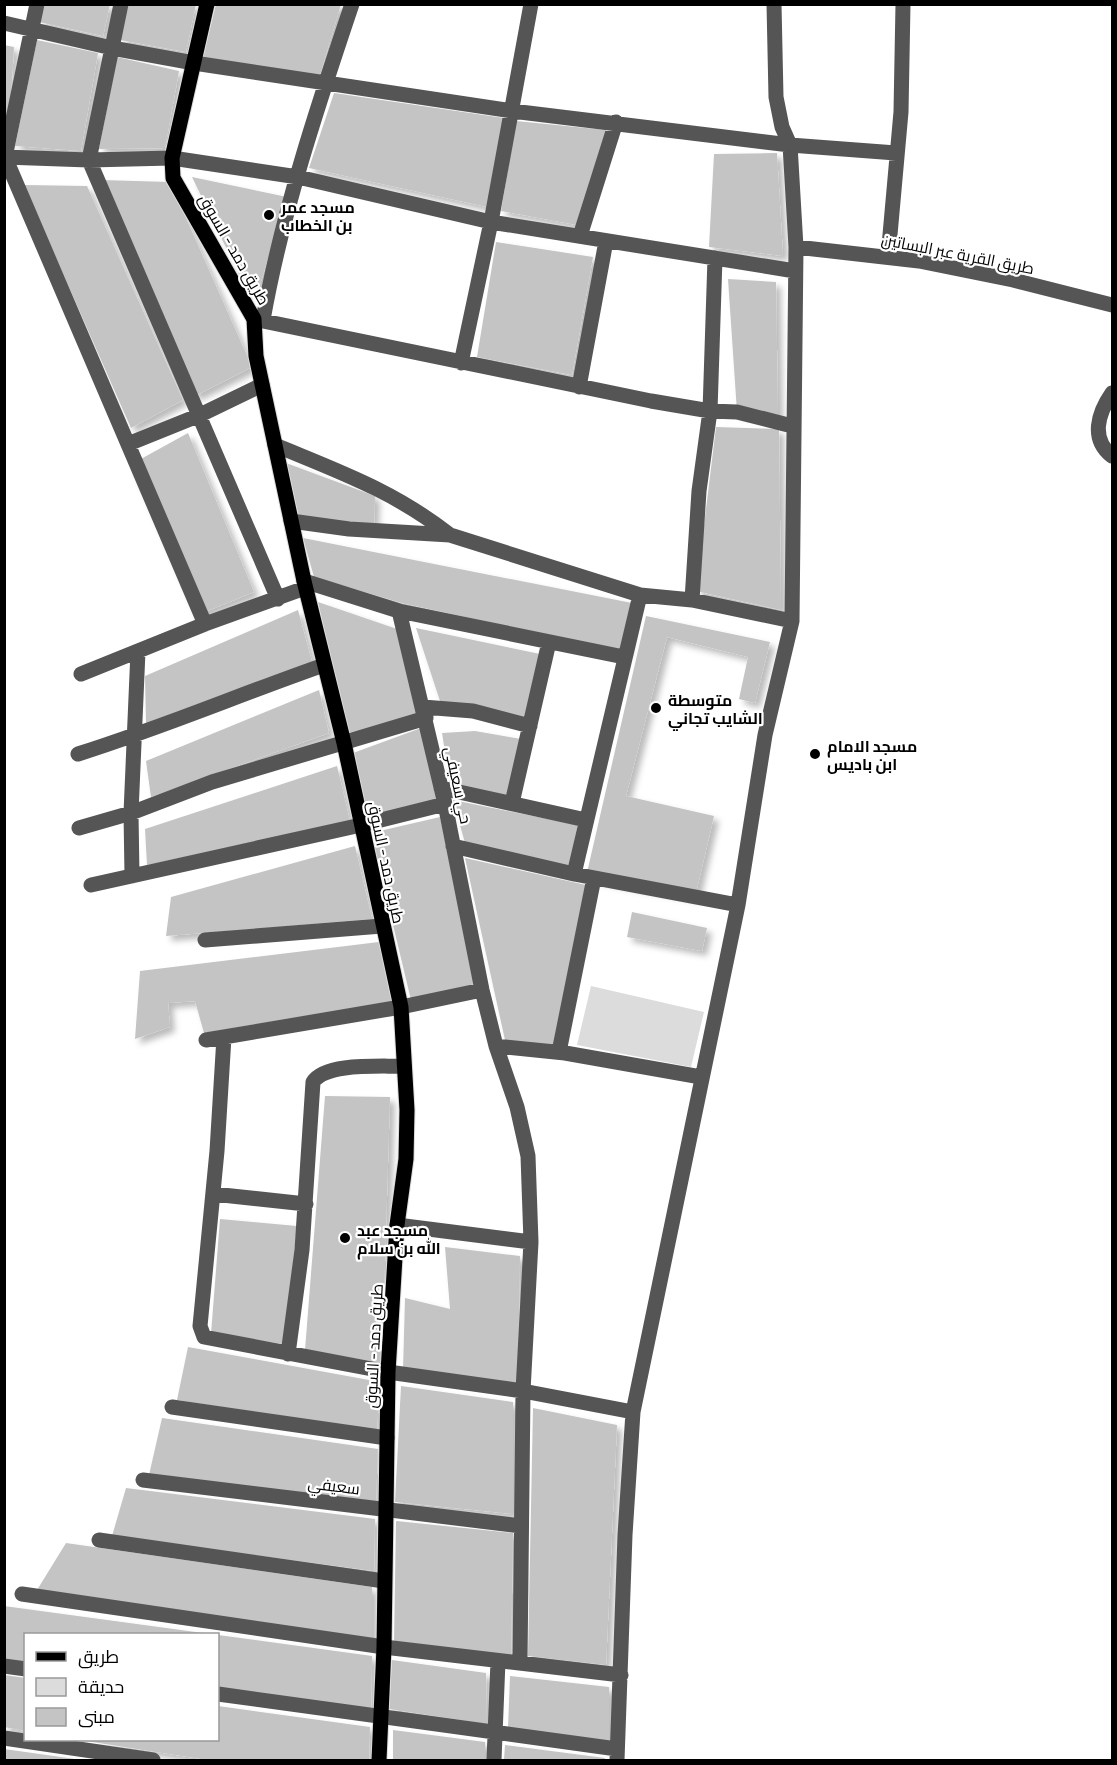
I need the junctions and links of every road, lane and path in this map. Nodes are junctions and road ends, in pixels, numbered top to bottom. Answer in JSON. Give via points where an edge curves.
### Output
{"nodes":[{"id":1,"x":37,"y":4,"type":"edge"},
{"id":2,"x":121,"y":4,"type":"edge"},
{"id":3,"x":207,"y":4,"type":"edge"},
{"id":4,"x":352,"y":4,"type":"edge"},
{"id":5,"x":531,"y":4,"type":"edge"},
{"id":6,"x":774,"y":4,"type":"edge"},
{"id":7,"x":903,"y":4,"type":"edge"},
{"id":8,"x":4,"y":23,"type":"edge"},
{"id":9,"x":32,"y":29,"type":"junction"},
{"id":10,"x":112,"y":48,"type":"junction"},
{"id":11,"x":194,"y":63,"type":"junction"},
{"id":12,"x":326,"y":83,"type":"junction"},
{"id":13,"x":512,"y":111,"type":"junction"},
{"id":14,"x":616,"y":122,"type":"junction"},
{"id":15,"x":790,"y":145,"type":"junction"},
{"id":16,"x":896,"y":153,"type":"junction"},
{"id":17,"x":5,"y":157,"type":"edge"},
{"id":18,"x":172,"y":158,"type":"junction"},
{"id":19,"x":89,"y":160,"type":"junction"},
{"id":20,"x":298,"y":177,"type":"junction"},
{"id":21,"x":491,"y":222,"type":"junction"},
{"id":22,"x":580,"y":236,"type":"junction"},
{"id":23,"x":606,"y":241,"type":"junction"},
{"id":24,"x":796,"y":247,"type":"junction"},
{"id":25,"x":888,"y":257,"type":"junction"},
{"id":26,"x":715,"y":258,"type":"junction"},
{"id":27,"x":795,"y":271,"type":"junction"},
{"id":28,"x":1113,"y":305,"type":"edge"},
{"id":29,"x":258,"y":319,"type":"junction"},
{"id":30,"x":461,"y":363,"type":"junction"},
{"id":31,"x":262,"y":385,"type":"junction"},
{"id":32,"x":579,"y":387,"type":"junction"},
{"id":33,"x":1113,"y":393,"type":"edge"},
{"id":34,"x":710,"y":411,"type":"junction"},
{"id":35,"x":200,"y":415,"type":"junction"},
{"id":36,"x":792,"y":426,"type":"junction"},
{"id":37,"x":128,"y":444,"type":"junction"},
{"id":38,"x":275,"y":445,"type":"junction"},
{"id":39,"x":1113,"y":456,"type":"edge"},
{"id":40,"x":291,"y":521,"type":"junction"},
{"id":41,"x":450,"y":535,"type":"junction"},
{"id":42,"x":305,"y":584,"type":"junction"},
{"id":43,"x":640,"y":595,"type":"junction"},
{"id":44,"x":278,"y":598,"type":"junction"},
{"id":45,"x":692,"y":600,"type":"junction"},
{"id":46,"x":399,"y":611,"type":"junction"},
{"id":47,"x":792,"y":621,"type":"junction"},
{"id":48,"x":205,"y":624,"type":"junction"},
{"id":49,"x":549,"y":642,"type":"junction"},
{"id":50,"x":138,"y":651,"type":"junction"},
{"id":51,"x":624,"y":657,"type":"junction"},
{"id":52,"x":324,"y":665,"type":"junction"},
{"id":53,"x":81,"y":674,"type":"dead end"},
{"id":54,"x":424,"y":712,"type":"junction"},
{"id":55,"x":530,"y":726,"type":"junction"},
{"id":56,"x":137,"y":736,"type":"junction"},
{"id":57,"x":344,"y":743,"type":"junction"},
{"id":58,"x":78,"y":754,"type":"dead end"},
{"id":59,"x":441,"y":788,"type":"junction"},
{"id":60,"x":512,"y":802,"type":"junction"},
{"id":61,"x":445,"y":804,"type":"junction"},
{"id":62,"x":131,"y":813,"type":"junction"},
{"id":63,"x":586,"y":820,"type":"junction"},
{"id":64,"x":361,"y":825,"type":"junction"},
{"id":65,"x":79,"y":828,"type":"dead end"},
{"id":66,"x":453,"y":846,"type":"junction"},
{"id":67,"x":574,"y":874,"type":"junction"},
{"id":68,"x":132,"y":876,"type":"junction"},
{"id":69,"x":594,"y":878,"type":"junction"},
{"id":70,"x":91,"y":885,"type":"dead end"},
{"id":71,"x":738,"y":906,"type":"junction"},
{"id":72,"x":382,"y":926,"type":"junction"},
{"id":73,"x":205,"y":940,"type":"dead end"},
{"id":74,"x":482,"y":990,"type":"junction"},
{"id":75,"x":401,"y":1007,"type":"junction"},
{"id":76,"x":224,"y":1037,"type":"junction"},
{"id":77,"x":206,"y":1040,"type":"dead end"},
{"id":78,"x":496,"y":1046,"type":"junction"},
{"id":79,"x":559,"y":1052,"type":"junction"},
{"id":80,"x":404,"y":1066,"type":"junction"},
{"id":81,"x":701,"y":1077,"type":"junction"},
{"id":82,"x":213,"y":1194,"type":"junction"},
{"id":83,"x":306,"y":1204,"type":"junction"},
{"id":84,"x":397,"y":1225,"type":"junction"},
{"id":85,"x":531,"y":1242,"type":"junction"},
{"id":86,"x":288,"y":1354,"type":"junction"},
{"id":87,"x":388,"y":1372,"type":"junction"},
{"id":88,"x":523,"y":1391,"type":"junction"},
{"id":89,"x":172,"y":1407,"type":"dead end"},
{"id":90,"x":633,"y":1412,"type":"junction"},
{"id":91,"x":387,"y":1438,"type":"junction"},
{"id":92,"x":143,"y":1480,"type":"dead end"},
{"id":93,"x":385,"y":1509,"type":"junction"},
{"id":94,"x":521,"y":1526,"type":"junction"},
{"id":95,"x":99,"y":1540,"type":"dead end"},
{"id":96,"x":384,"y":1581,"type":"junction"},
{"id":97,"x":22,"y":1594,"type":"dead end"},
{"id":98,"x":384,"y":1647,"type":"junction"},
{"id":99,"x":498,"y":1661,"type":"junction"},
{"id":100,"x":520,"y":1663,"type":"junction"},
{"id":101,"x":4,"y":1666,"type":"edge"},
{"id":102,"x":24,"y":1669,"type":"edge"},
{"id":103,"x":621,"y":1675,"type":"junction"},
{"id":104,"x":219,"y":1694,"type":"edge"},
{"id":105,"x":381,"y":1716,"type":"junction"},
{"id":106,"x":496,"y":1733,"type":"junction"},
{"id":107,"x":4,"y":1738,"type":"edge"},
{"id":108,"x":617,"y":1755,"type":"edge"},
{"id":109,"x":153,"y":1761,"type":"edge"},
{"id":110,"x":379,"y":1761,"type":"edge"},
{"id":111,"x":494,"y":1761,"type":"edge"}],
"edges":[{"from":1,"to":9,"type":"street"},
{"from":2,"to":10,"type":"street"},
{"from":3,"to":11,"type":"main road","name":"طريق دمد - السوق"},
{"from":4,"to":12,"type":"street"},
{"from":5,"to":13,"type":"street"},
{"from":6,"to":15,"type":"street","via":[[776,97]]},
{"from":7,"to":16,"type":"street","via":[[901,112]]},
{"from":8,"to":9,"type":"street"},
{"from":9,"to":10,"type":"street"},
{"from":9,"to":17,"type":"street"},
{"from":10,"to":11,"type":"street"},
{"from":10,"to":19,"type":"street"},
{"from":11,"to":12,"type":"street"},
{"from":11,"to":18,"type":"main road","name":"طريق دمد - السوق"},
{"from":12,"to":13,"type":"street"},
{"from":12,"to":20,"type":"street"},
{"from":13,"to":14,"type":"street"},
{"from":13,"to":21,"type":"street"},
{"from":14,"to":15,"type":"street"},
{"from":14,"to":22,"type":"street"},
{"from":15,"to":16,"type":"street"},
{"from":15,"to":24,"type":"street"},
{"from":16,"to":25,"type":"street"},
{"from":17,"to":19,"type":"street"},
{"from":17,"to":37,"type":"street"},
{"from":18,"to":19,"type":"street"},
{"from":18,"to":20,"type":"street"},
{"from":18,"to":29,"type":"main road","name":"طريق دمد - السوق","via":[[173,178]]},
{"from":19,"to":35,"type":"street"},
{"from":20,"to":21,"type":"street"},
{"from":20,"to":29,"type":"street"},
{"from":21,"to":22,"type":"street"},
{"from":21,"to":30,"type":"street"},
{"from":22,"to":23,"type":"street"},
{"from":23,"to":26,"type":"street"},
{"from":23,"to":32,"type":"street"},
{"from":24,"to":25,"type":"street","name":"طريق القرية عبر البساتين"},
{"from":24,"to":27,"type":"street"},
{"from":25,"to":28,"type":"street","name":"طريق القرية عبر البساتين","via":[[1013,280]]},
{"from":26,"to":27,"type":"street"},
{"from":26,"to":34,"type":"street"},
{"from":27,"to":36,"type":"street"},
{"from":29,"to":30,"type":"street"},
{"from":29,"to":31,"type":"main road","name":"طريق دمد - السوق","via":[[256,356]]},
{"from":30,"to":32,"type":"street"},
{"from":31,"to":35,"type":"street"},
{"from":31,"to":38,"type":"main road","name":"طريق دمد - السوق"},
{"from":32,"to":34,"type":"street"},
{"from":33,"to":39,"type":"street","via":[[1098,428],[1102,447]]},
{"from":34,"to":36,"type":"street","via":[[738,412]]},
{"from":34,"to":45,"type":"street","via":[[699,491]]},
{"from":35,"to":37,"type":"street"},
{"from":35,"to":44,"type":"street"},
{"from":36,"to":47,"type":"street"},
{"from":37,"to":48,"type":"street"},
{"from":38,"to":40,"type":"main road","name":"طريق دمد - السوق"},
{"from":38,"to":41,"type":"street","via":[[383,491]]},
{"from":40,"to":41,"type":"street"},
{"from":40,"to":42,"type":"main road","name":"طريق دمد - السوق"},
{"from":41,"to":43,"type":"street"},
{"from":42,"to":44,"type":"street"},
{"from":42,"to":46,"type":"street"},
{"from":42,"to":52,"type":"main road","name":"طريق دمد - السوق"},
{"from":43,"to":45,"type":"street"},
{"from":43,"to":51,"type":"street"},
{"from":44,"to":48,"type":"street"},
{"from":45,"to":47,"type":"street"},
{"from":46,"to":49,"type":"street"},
{"from":46,"to":54,"type":"street","name":"حي سعيفي"},
{"from":47,"to":71,"type":"street","via":[[765,735]]},
{"from":48,"to":50,"type":"street"},
{"from":49,"to":51,"type":"street"},
{"from":49,"to":55,"type":"street"},
{"from":50,"to":53,"type":"street"},
{"from":50,"to":56,"type":"street"},
{"from":51,"to":63,"type":"street"},
{"from":52,"to":56,"type":"street","via":[[209,705]]},
{"from":52,"to":57,"type":"main road","name":"طريق دمد - السوق"},
{"from":54,"to":55,"type":"street","via":[[473,711]]},
{"from":54,"to":57,"type":"street"},
{"from":54,"to":59,"type":"street","name":"حي سعيفي"},
{"from":55,"to":60,"type":"street"},
{"from":56,"to":58,"type":"street"},
{"from":56,"to":62,"type":"street"},
{"from":57,"to":62,"type":"street","via":[[212,782]]},
{"from":57,"to":64,"type":"main road","name":"طريق دمد - السوق"},
{"from":59,"to":60,"type":"street"},
{"from":59,"to":61,"type":"street","name":"حي سعيفي"},
{"from":60,"to":63,"type":"street"},
{"from":61,"to":64,"type":"street"},
{"from":61,"to":66,"type":"street","name":"حي سعيفي"},
{"from":62,"to":65,"type":"street"},
{"from":62,"to":68,"type":"street"},
{"from":63,"to":67,"type":"street"},
{"from":64,"to":68,"type":"street"},
{"from":64,"to":72,"type":"main road","name":"طريق دمد - السوق"},
{"from":66,"to":67,"type":"street","name":"حي سعيفي"},
{"from":66,"to":74,"type":"street"},
{"from":67,"to":69,"type":"street","name":"حي سعيفي"},
{"from":68,"to":70,"type":"street"},
{"from":69,"to":71,"type":"street","name":"حي سعيفي"},
{"from":69,"to":79,"type":"street"},
{"from":71,"to":81,"type":"street"},
{"from":72,"to":73,"type":"street"},
{"from":72,"to":75,"type":"main road","name":"طريق دمد - السوق"},
{"from":74,"to":75,"type":"street"},
{"from":74,"to":78,"type":"street"},
{"from":75,"to":76,"type":"street"},
{"from":75,"to":80,"type":"main road","name":"طريق دمد - السوق"},
{"from":76,"to":77,"type":"street"},
{"from":76,"to":82,"type":"street"},
{"from":78,"to":79,"type":"street"},
{"from":78,"to":85,"type":"street","via":[[517,1107],[528,1156]]},
{"from":79,"to":81,"type":"street"},
{"from":80,"to":83,"type":"street","via":[[339,1069],[316,1078],[312,1090]]},
{"from":80,"to":84,"type":"main road","name":"طريق دمد - السوق","via":[[406,1159]]},
{"from":81,"to":90,"type":"street"},
{"from":82,"to":83,"type":"street"},
{"from":82,"to":86,"type":"street","via":[[200,1333],[209,1339]]},
{"from":83,"to":86,"type":"street"},
{"from":84,"to":85,"type":"street"},
{"from":84,"to":87,"type":"main road","name":"طريق دمد - السوق"},
{"from":85,"to":88,"type":"street"},
{"from":86,"to":87,"type":"street"},
{"from":87,"to":88,"type":"street"},
{"from":87,"to":91,"type":"main road","name":"طريق دمد - السوق"},
{"from":88,"to":90,"type":"street"},
{"from":88,"to":94,"type":"street"},
{"from":89,"to":91,"type":"street"},
{"from":90,"to":103,"type":"street"},
{"from":91,"to":93,"type":"main road","name":"طريق دمد - السوق"},
{"from":92,"to":93,"type":"street","name":"سعيفي"},
{"from":93,"to":94,"type":"street","name":"سعيفي"},
{"from":93,"to":96,"type":"main road","name":"طريق دمد - السوق"},
{"from":94,"to":100,"type":"street"},
{"from":95,"to":96,"type":"street"},
{"from":96,"to":98,"type":"main road","name":"طريق دمد - السوق"},
{"from":97,"to":98,"type":"street"},
{"from":98,"to":99,"type":"street"},
{"from":98,"to":105,"type":"main road","name":"طريق دمد - السوق"},
{"from":99,"to":100,"type":"street"},
{"from":99,"to":106,"type":"street"},
{"from":100,"to":103,"type":"street"},
{"from":101,"to":102,"type":"street"},
{"from":103,"to":108,"type":"street"},
{"from":104,"to":105,"type":"street"},
{"from":105,"to":106,"type":"street"},
{"from":105,"to":110,"type":"main road","name":"طريق دمد - السوق"},
{"from":106,"to":108,"type":"street"},
{"from":106,"to":111,"type":"street"},
{"from":107,"to":109,"type":"street"}]}
